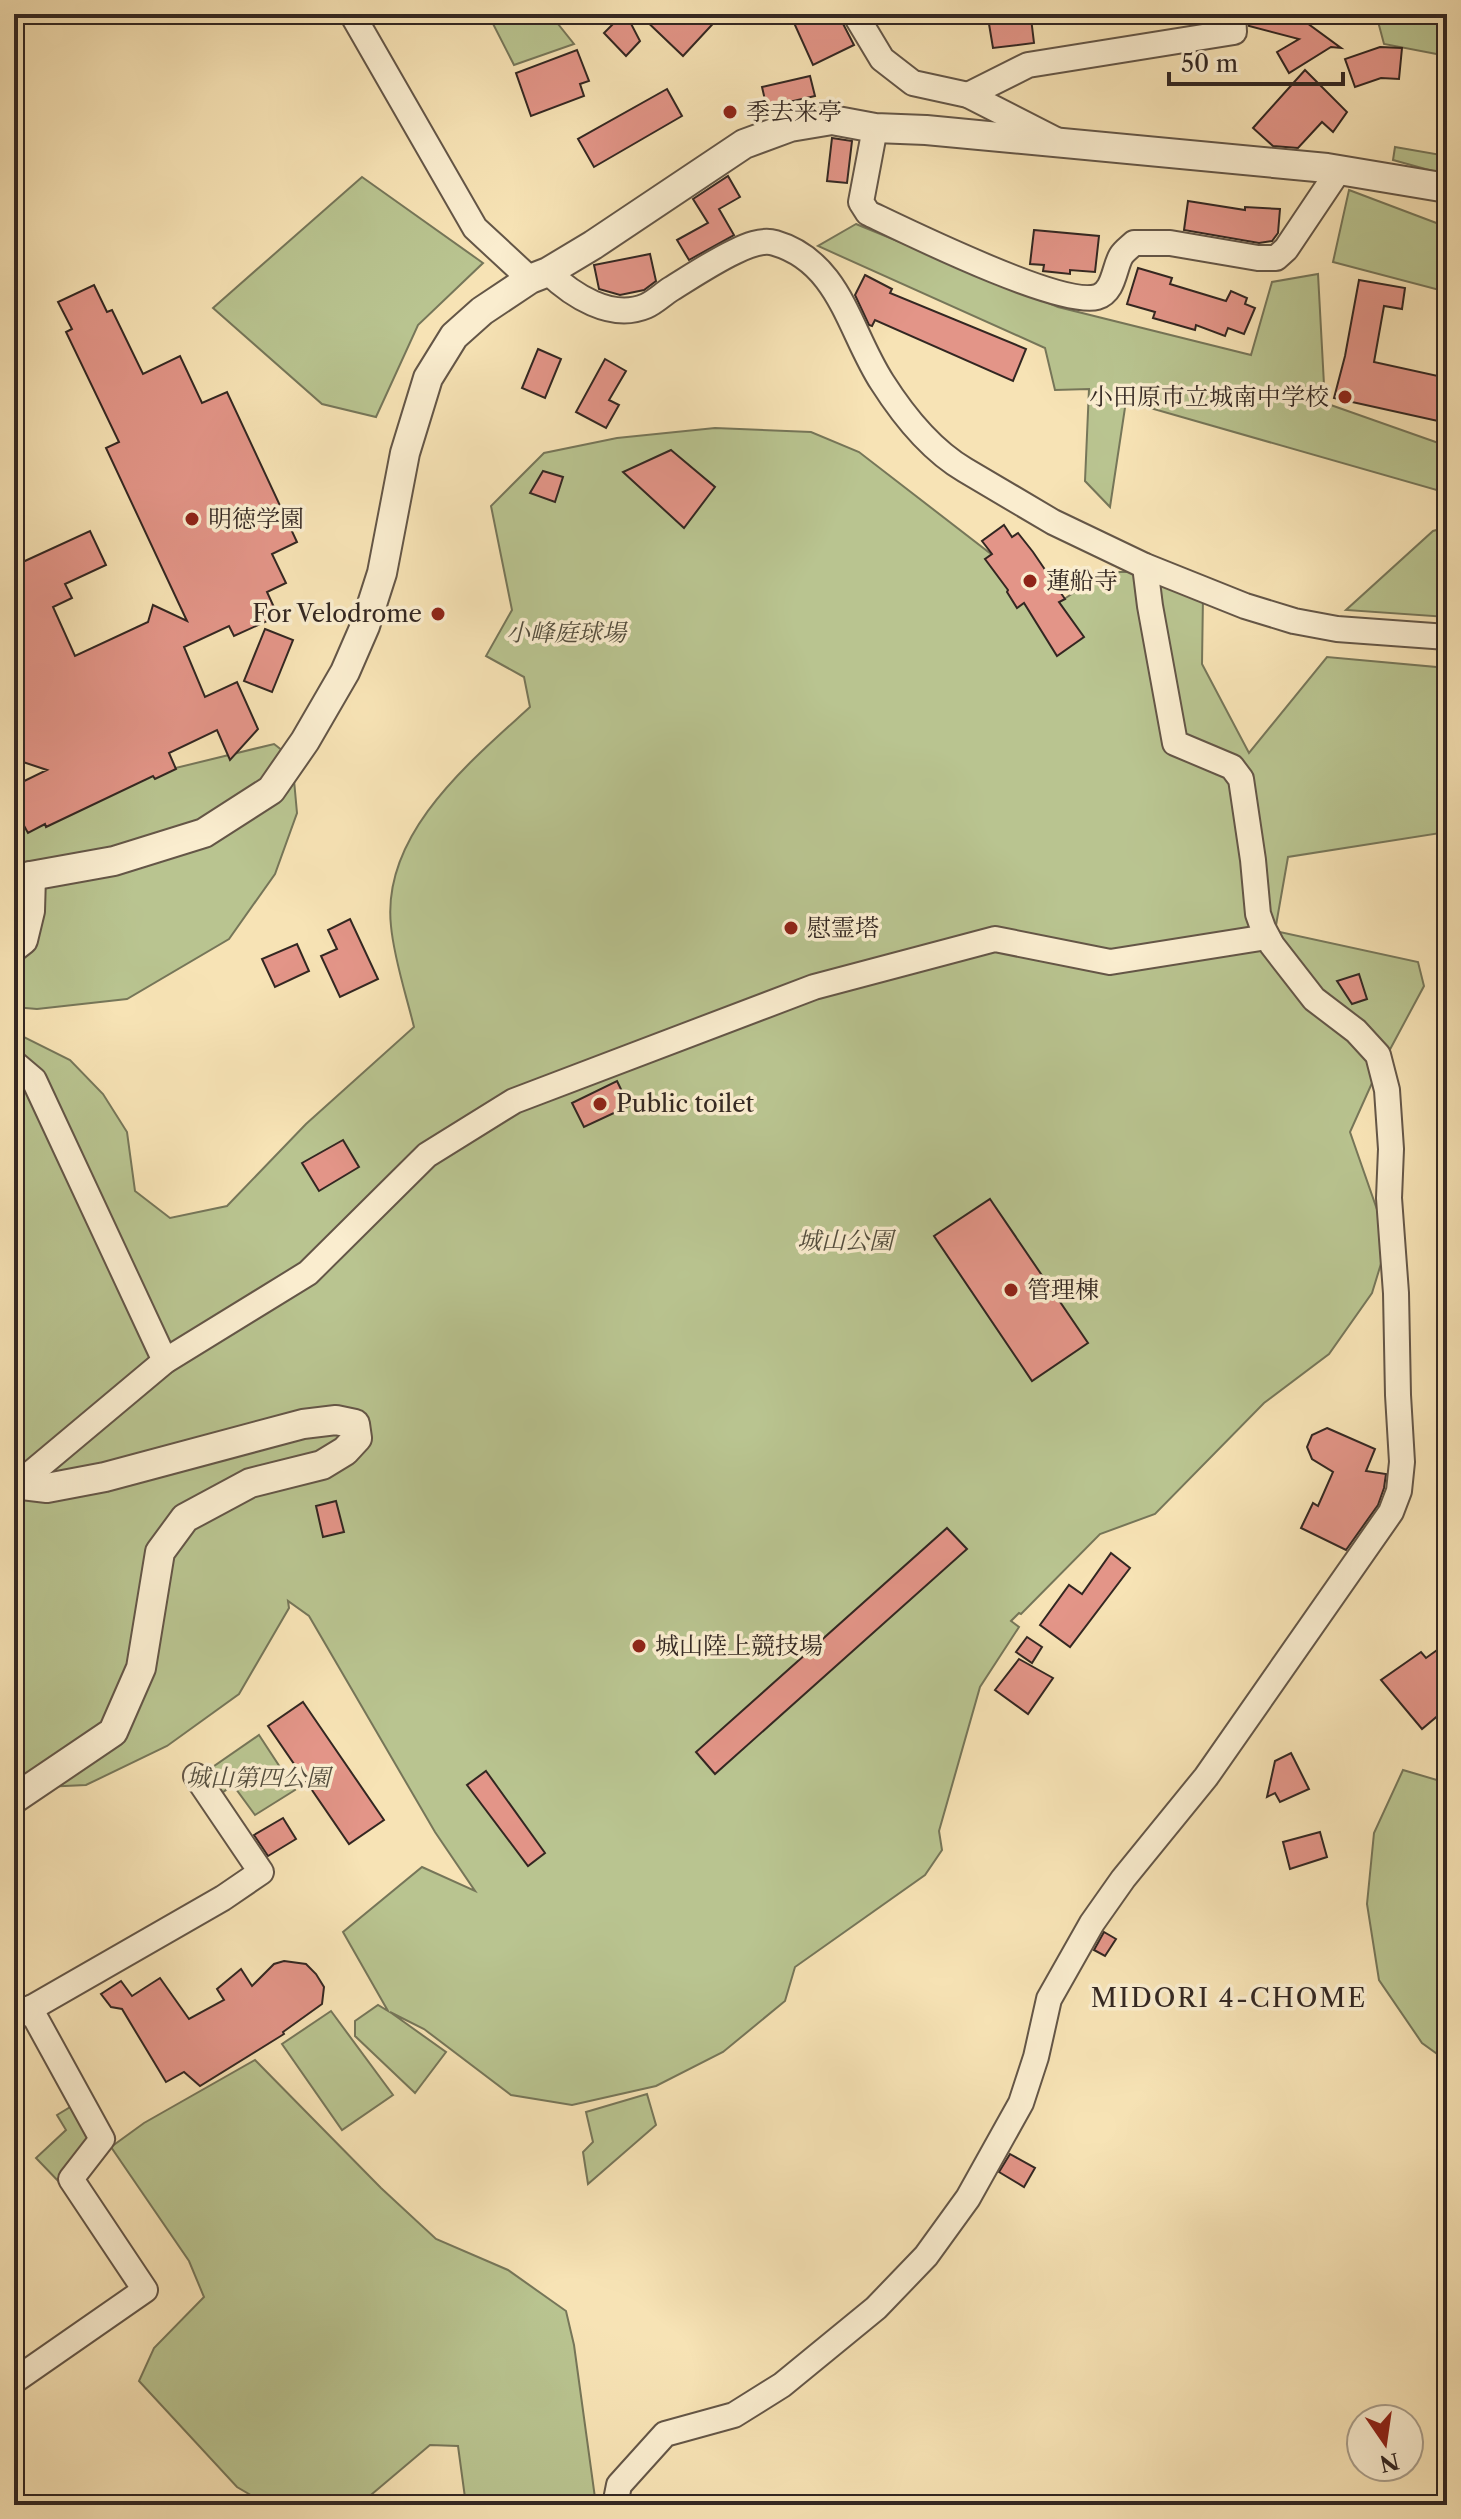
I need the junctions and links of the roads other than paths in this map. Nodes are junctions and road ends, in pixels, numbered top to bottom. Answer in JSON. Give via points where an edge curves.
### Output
{"nodes":[{"id":1,"x":352,"y":14,"type":"edge"},
{"id":2,"x":855,"y":14,"type":"edge"},
{"id":3,"x":1233,"y":14,"type":"edge"},
{"id":4,"x":968,"y":95,"type":"junction"},
{"id":5,"x":875,"y":128,"type":"junction"},
{"id":6,"x":1062,"y":142,"type":"junction"},
{"id":7,"x":1339,"y":170,"type":"junction"},
{"id":8,"x":1447,"y":188,"type":"edge"},
{"id":9,"x":539,"y":276,"type":"junction"},
{"id":10,"x":1145,"y":566,"type":"junction"},
{"id":11,"x":1447,"y":637,"type":"edge"},
{"id":12,"x":22,"y":878,"type":"edge"},
{"id":13,"x":1267,"y":937,"type":"junction"},
{"id":14,"x":14,"y":947,"type":"edge"},
{"id":15,"x":14,"y":1063,"type":"edge"},
{"id":16,"x":165,"y":1361,"type":"junction"},
{"id":17,"x":16,"y":1485,"type":"edge"},
{"id":18,"x":196,"y":1776,"type":"dead end"},
{"id":19,"x":14,"y":1799,"type":"edge"},
{"id":20,"x":22,"y":2013,"type":"edge"},
{"id":21,"x":14,"y":2381,"type":"edge"},
{"id":22,"x":615,"y":2505,"type":"edge"}],
"edges":[{"from":1,"to":9,"type":"street","via":[[475,228]]},
{"from":2,"to":4,"type":"street","via":[[882,59],[913,83]]},
{"from":3,"to":4,"type":"street","via":[[1234,32],[1028,65]]},
{"from":4,"to":6,"type":"street"},
{"from":5,"to":6,"type":"street"},
{"from":5,"to":7,"type":"street","via":[[861,202],[868,213],[988,267],[1081,296],[1098,297],[1107,290],[1122,254],[1134,243],[1276,258]]},
{"from":5,"to":9,"type":"street","via":[[832,120],[790,127],[744,144]]},
{"from":6,"to":7,"type":"street"},
{"from":7,"to":8,"type":"street"},
{"from":9,"to":10,"type":"street","via":[[585,300],[628,310],[647,306],[748,245],[770,241],[801,252],[828,279],[881,382],[919,432],[954,464],[1053,522]]},
{"from":9,"to":12,"type":"street","via":[[482,311],[454,336],[428,378],[365,626],[345,672],[271,790],[204,833],[114,861]]},
{"from":10,"to":11,"type":"street","via":[[1294,621]]},
{"from":10,"to":13,"type":"street","via":[[1175,743],[1232,767],[1241,779],[1258,914]]},
{"from":12,"to":14,"type":"street","via":[[30,911],[23,940]]},
{"from":13,"to":16,"type":"street","via":[[1110,962],[995,939],[814,987],[514,1101],[427,1155],[308,1273]]},
{"from":13,"to":22,"type":"street","via":[[1314,999],[1378,1055],[1387,1090],[1402,1462],[1395,1502],[1215,1764],[1092,1923],[1049,1999],[1021,2103],[968,2198],[926,2256],[876,2308],[782,2385],[734,2415],[665,2434],[619,2485]]},
{"from":15,"to":16,"type":"street","via":[[34,1080]]},
{"from":16,"to":17,"type":"street"},
{"from":17,"to":19,"type":"street","via":[[47,1488],[105,1477],[303,1424],[355,1424],[357,1438],[322,1465],[250,1483],[185,1518],[160,1552],[141,1668],[113,1732]]},
{"from":18,"to":20,"type":"street","via":[[261,1872]]},
{"from":20,"to":21,"type":"street","via":[[102,2139],[71,2179],[145,2290]]}]}
